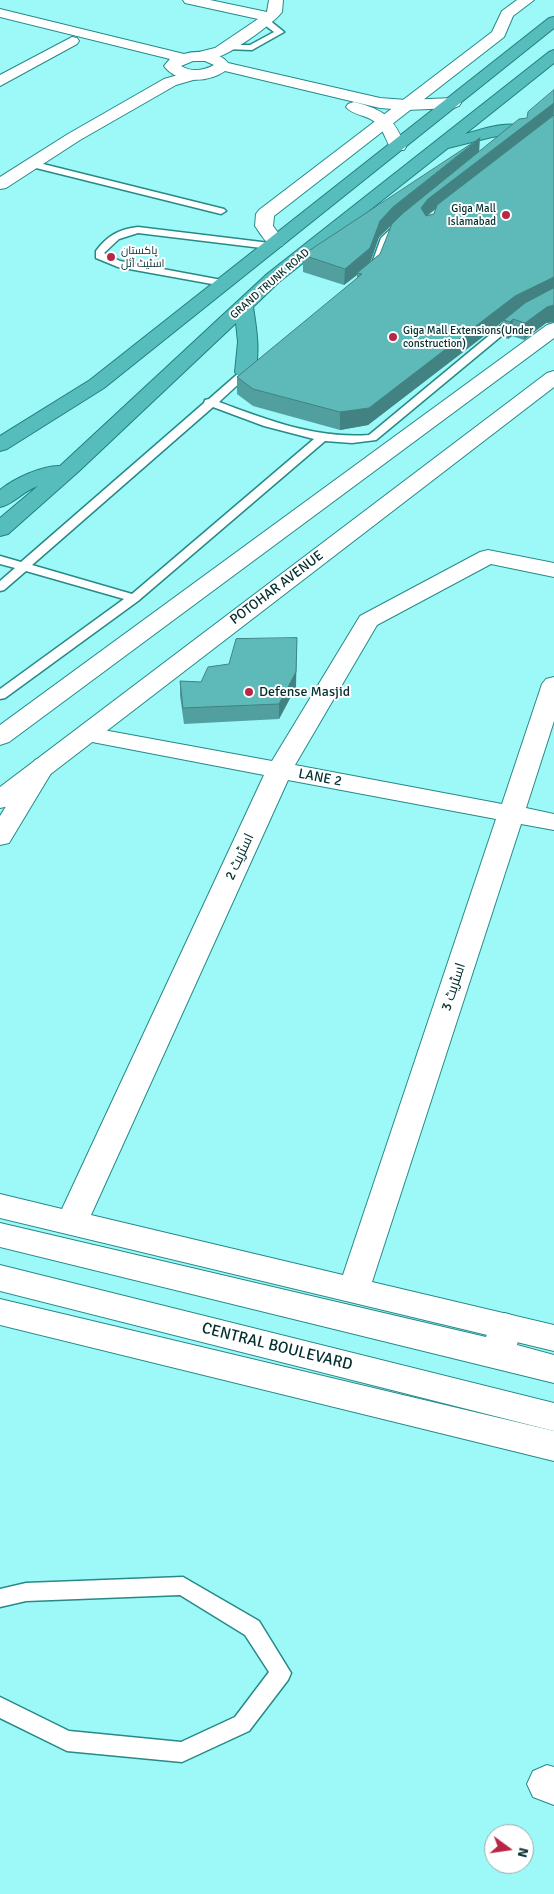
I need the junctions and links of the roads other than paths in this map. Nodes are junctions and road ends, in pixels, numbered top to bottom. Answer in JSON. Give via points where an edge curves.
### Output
{"nodes":[{"id":1,"x":190,"y":0,"type":"edge"},
{"id":2,"x":276,"y":0,"type":"edge"},
{"id":3,"x":526,"y":0,"type":"edge"},
{"id":4,"x":0,"y":14,"type":"edge"},
{"id":5,"x":267,"y":19,"type":"junction"},
{"id":6,"x":554,"y":21,"type":"edge"},
{"id":7,"x":0,"y":24,"type":"edge"},
{"id":8,"x":72,"y":41,"type":"junction"},
{"id":9,"x":554,"y":55,"type":"edge"},
{"id":10,"x":214,"y":62,"type":"junction"},
{"id":11,"x":175,"y":69,"type":"junction"},
{"id":12,"x":0,"y":81,"type":"edge"},
{"id":13,"x":453,"y":103,"type":"junction"},
{"id":14,"x":406,"y":105,"type":"junction"},
{"id":15,"x":386,"y":120,"type":"junction"},
{"id":16,"x":523,"y":127,"type":"joint"},
{"id":17,"x":504,"y":140,"type":"edge"},
{"id":18,"x":438,"y":146,"type":"junction"},
{"id":19,"x":398,"y":147,"type":"junction"},
{"id":20,"x":31,"y":164,"type":"junction"},
{"id":21,"x":2,"y":180,"type":"edge"},
{"id":22,"x":221,"y":211,"type":"dead end"},
{"id":23,"x":405,"y":221,"type":"edge"},
{"id":24,"x":273,"y":244,"type":"junction"},
{"id":25,"x":360,"y":279,"type":"edge"},
{"id":26,"x":223,"y":283,"type":"junction"},
{"id":27,"x":554,"y":298,"type":"edge"},
{"id":28,"x":244,"y":306,"type":"junction"},
{"id":29,"x":554,"y":329,"type":"edge"},
{"id":30,"x":262,"y":358,"type":"edge"},
{"id":31,"x":245,"y":372,"type":"junction"},
{"id":32,"x":554,"y":377,"type":"edge"},
{"id":33,"x":209,"y":402,"type":"junction"},
{"id":34,"x":322,"y":438,"type":"junction"},
{"id":35,"x":1,"y":445,"type":"edge"},
{"id":36,"x":71,"y":468,"type":"junction"},
{"id":37,"x":0,"y":500,"type":"edge"},
{"id":38,"x":0,"y":529,"type":"edge"},
{"id":39,"x":0,"y":560,"type":"edge"},
{"id":40,"x":25,"y":567,"type":"junction"},
{"id":41,"x":554,"y":570,"type":"edge"},
{"id":42,"x":0,"y":587,"type":"edge"},
{"id":43,"x":134,"y":598,"type":"junction"},
{"id":44,"x":554,"y":684,"type":"edge"},
{"id":45,"x":0,"y":695,"type":"edge"},
{"id":46,"x":87,"y":734,"type":"junction"},
{"id":47,"x":0,"y":737,"type":"edge"},
{"id":48,"x":44,"y":765,"type":"junction"},
{"id":49,"x":279,"y":771,"type":"junction"},
{"id":50,"x":0,"y":800,"type":"edge"},
{"id":51,"x":511,"y":814,"type":"junction"},
{"id":52,"x":554,"y":822,"type":"edge"},
{"id":53,"x":0,"y":837,"type":"edge"},
{"id":54,"x":0,"y":1206,"type":"edge"},
{"id":55,"x":71,"y":1224,"type":"junction"},
{"id":56,"x":0,"y":1235,"type":"edge"},
{"id":57,"x":0,"y":1278,"type":"edge"},
{"id":58,"x":354,"y":1289,"type":"junction"},
{"id":59,"x":0,"y":1312,"type":"edge"},
{"id":60,"x":554,"y":1338,"type":"edge"},
{"id":61,"x":501,"y":1340,"type":"junction"},
{"id":62,"x":554,"y":1369,"type":"edge"},
{"id":63,"x":554,"y":1417,"type":"edge"},
{"id":64,"x":554,"y":1446,"type":"edge"},
{"id":65,"x":0,"y":1598,"type":"edge"},
{"id":66,"x":0,"y":1707,"type":"edge"}],
"edges":[{"from":1,"to":5,"type":"street"},
{"from":2,"to":5,"type":"street","via":[[275,12]]},
{"from":3,"to":14,"type":"street","via":[[507,14],[499,34]]},
{"from":4,"to":11,"type":"street"},
{"from":5,"to":10,"type":"street"},
{"from":6,"to":13,"type":"highway","name":"GRAND TRUNK ROAD"},
{"from":7,"to":8,"type":"street"},
{"from":8,"to":11,"type":"street"},
{"from":8,"to":12,"type":"street"},
{"from":9,"to":18,"type":"highway","name":"GRAND TRUNK ROAD"},
{"from":10,"to":11,"type":"street"},
{"from":10,"to":11,"type":"street","via":[[200,56]]},
{"from":10,"to":14,"type":"street","via":[[372,101]]},
{"from":10,"to":15,"type":"street"},
{"from":11,"to":20,"type":"street"},
{"from":13,"to":14,"type":"street"},
{"from":13,"to":19,"type":"highway","name":"GRAND TRUNK ROAD"},
{"from":14,"to":15,"type":"street"},
{"from":15,"to":19,"type":"street"},
{"from":15,"to":24,"type":"street","via":[[265,214],[264,226]]},
{"from":16,"to":17,"type":"lane"},
{"from":16,"to":18,"type":"highway"},
{"from":18,"to":28,"type":"highway","name":"GRAND TRUNK ROAD","via":[[273,278]]},
{"from":19,"to":24,"type":"highway","name":"GRAND TRUNK ROAD"},
{"from":20,"to":21,"type":"street"},
{"from":20,"to":22,"type":"lane"},
{"from":23,"to":25,"type":"lane","via":[[386,238],[375,267]]},
{"from":24,"to":26,"type":"highway","name":"GRAND TRUNK ROAD"},
{"from":24,"to":26,"type":"lane","via":[[138,230],[118,234],[99,253],[99,256],[118,264]]},
{"from":26,"to":35,"type":"highway","name":"GRAND TRUNK ROAD","via":[[97,384]]},
{"from":27,"to":34,"type":"lane","via":[[519,316],[372,438],[351,441]]},
{"from":28,"to":31,"type":"highway","via":[[248,342]]},
{"from":28,"to":36,"type":"highway","name":"GRAND TRUNK ROAD"},
{"from":29,"to":47,"type":"street"},
{"from":30,"to":31,"type":"lane"},
{"from":31,"to":33,"type":"lane"},
{"from":32,"to":46,"type":"street","name":"POTOHAR AVENUE"},
{"from":33,"to":34,"type":"lane"},
{"from":33,"to":40,"type":"lane"},
{"from":34,"to":43,"type":"lane"},
{"from":36,"to":37,"type":"highway","via":[[20,485]]},
{"from":36,"to":38,"type":"highway","name":"GRAND TRUNK ROAD"},
{"from":39,"to":40,"type":"lane"},
{"from":40,"to":42,"type":"lane"},
{"from":40,"to":43,"type":"lane"},
{"from":41,"to":49,"type":"street","name":"اسٹریٹ 2","via":[[488,557],[368,621]]},
{"from":43,"to":45,"type":"lane"},
{"from":44,"to":51,"type":"street","name":"اسٹریٹ 3"},
{"from":46,"to":48,"type":"street","name":"POTOHAR AVENUE"},
{"from":46,"to":49,"type":"street","name":"LANE 2"},
{"from":48,"to":50,"type":"street","name":"POTOHAR AVENUE"},
{"from":48,"to":53,"type":"street"},
{"from":49,"to":51,"type":"street","name":"LANE 2"},
{"from":49,"to":55,"type":"street","name":"اسٹریٹ 2"},
{"from":51,"to":52,"type":"street","name":"LANE 2"},
{"from":51,"to":58,"type":"street","name":"اسٹریٹ 3"},
{"from":54,"to":55,"type":"street"},
{"from":55,"to":58,"type":"street"},
{"from":56,"to":61,"type":"street"},
{"from":57,"to":63,"type":"street","name":"CENTRAL BOULEVARD"},
{"from":58,"to":61,"type":"street"},
{"from":59,"to":64,"type":"street"},
{"from":60,"to":61,"type":"street"},
{"from":61,"to":62,"type":"street"},
{"from":65,"to":66,"type":"lane","via":[[26,1592],[183,1586],[252,1628],[281,1673],[242,1724],[182,1752],[67,1741]]}]}
